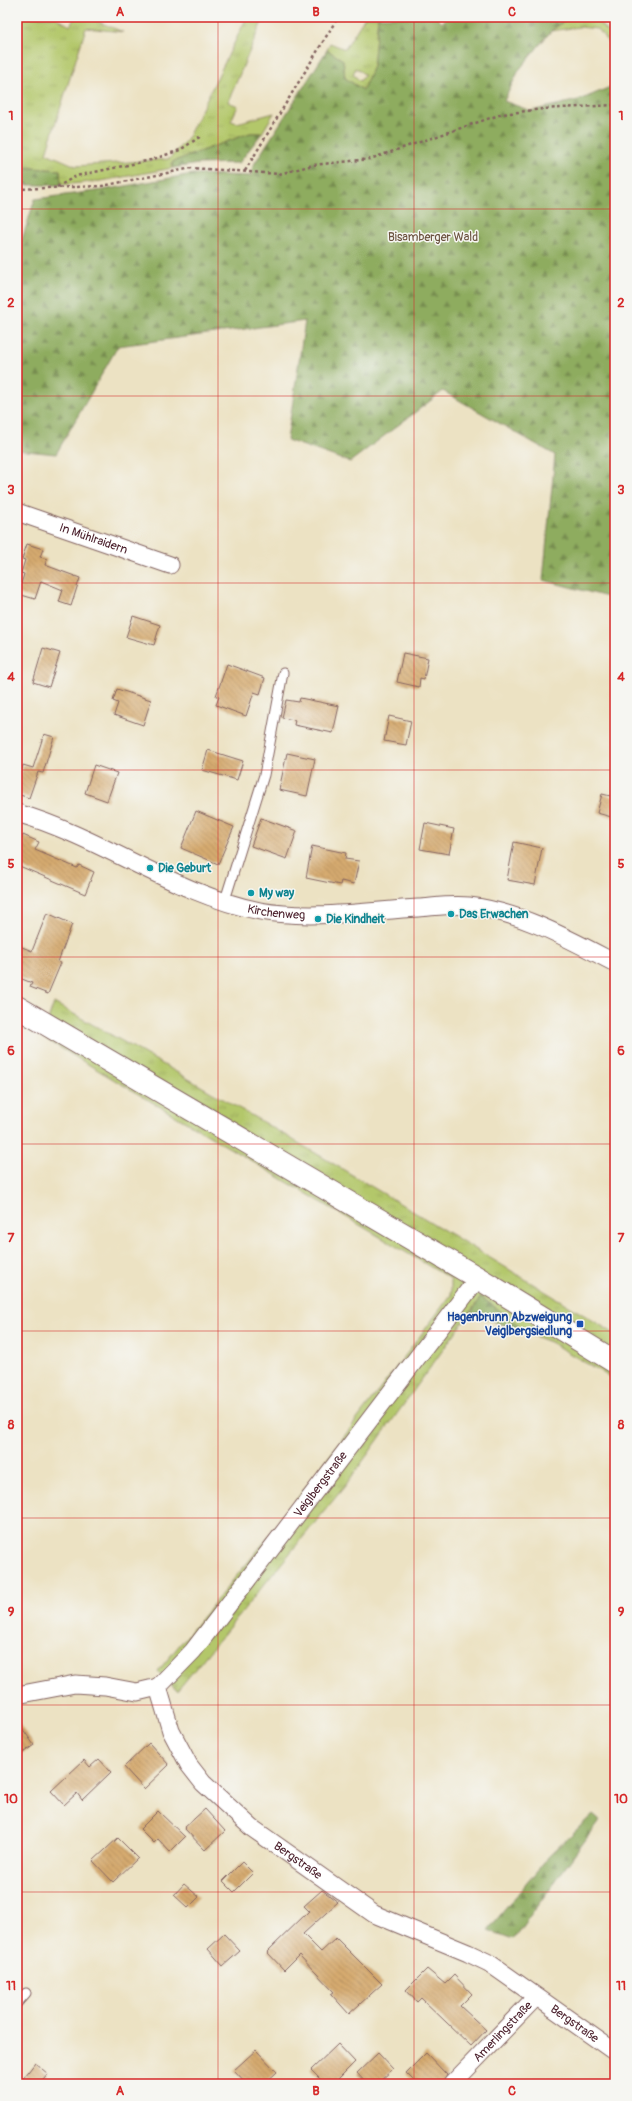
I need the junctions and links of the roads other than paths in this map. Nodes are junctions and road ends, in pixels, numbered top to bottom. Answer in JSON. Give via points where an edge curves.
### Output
{"nodes":[{"id":1,"x":17,"y":512,"type":"edge"},
{"id":2,"x":170,"y":565,"type":"dead end"},
{"id":3,"x":283,"y":673,"type":"dead end"},
{"id":4,"x":17,"y":813,"type":"edge"},
{"id":5,"x":225,"y":900,"type":"junction"},
{"id":6,"x":615,"y":963,"type":"edge"},
{"id":7,"x":17,"y":1007,"type":"edge"},
{"id":8,"x":478,"y":1278,"type":"junction"},
{"id":9,"x":615,"y":1362,"type":"edge"},
{"id":10,"x":158,"y":1687,"type":"junction"},
{"id":11,"x":17,"y":1694,"type":"edge"},
{"id":12,"x":26,"y":1993,"type":"dead end"},
{"id":13,"x":536,"y":1997,"type":"junction"},
{"id":14,"x":17,"y":2003,"type":"edge"},
{"id":15,"x":615,"y":2052,"type":"edge"},
{"id":16,"x":452,"y":2084,"type":"edge"}],
"edges":[{"from":1,"to":2,"type":"street","name":"In Mühlraidern"},
{"from":3,"to":5,"type":"lane","via":[[264,775]]},
{"from":4,"to":5,"type":"street","name":"Kirchenweg","via":[[65,831],[192,889]]},
{"from":5,"to":6,"type":"street","name":"Kirchenweg","via":[[261,911],[316,914],[468,906],[514,916],[542,926]]},
{"from":7,"to":8,"type":"main road"},
{"from":8,"to":9,"type":"main road"},
{"from":8,"to":10,"type":"street","name":"Veiglbergstraße","via":[[193,1651]]},
{"from":10,"to":11,"type":"street","via":[[137,1692],[75,1684]]},
{"from":10,"to":13,"type":"street","name":"Bergstraße","via":[[171,1731],[189,1765],[203,1783],[252,1828],[362,1907],[384,1920],[480,1958]]},
{"from":12,"to":14,"type":"lane"},
{"from":13,"to":15,"type":"street","name":"Bergstraße"},
{"from":13,"to":16,"type":"street","name":"Amerlingstraße"}]}
